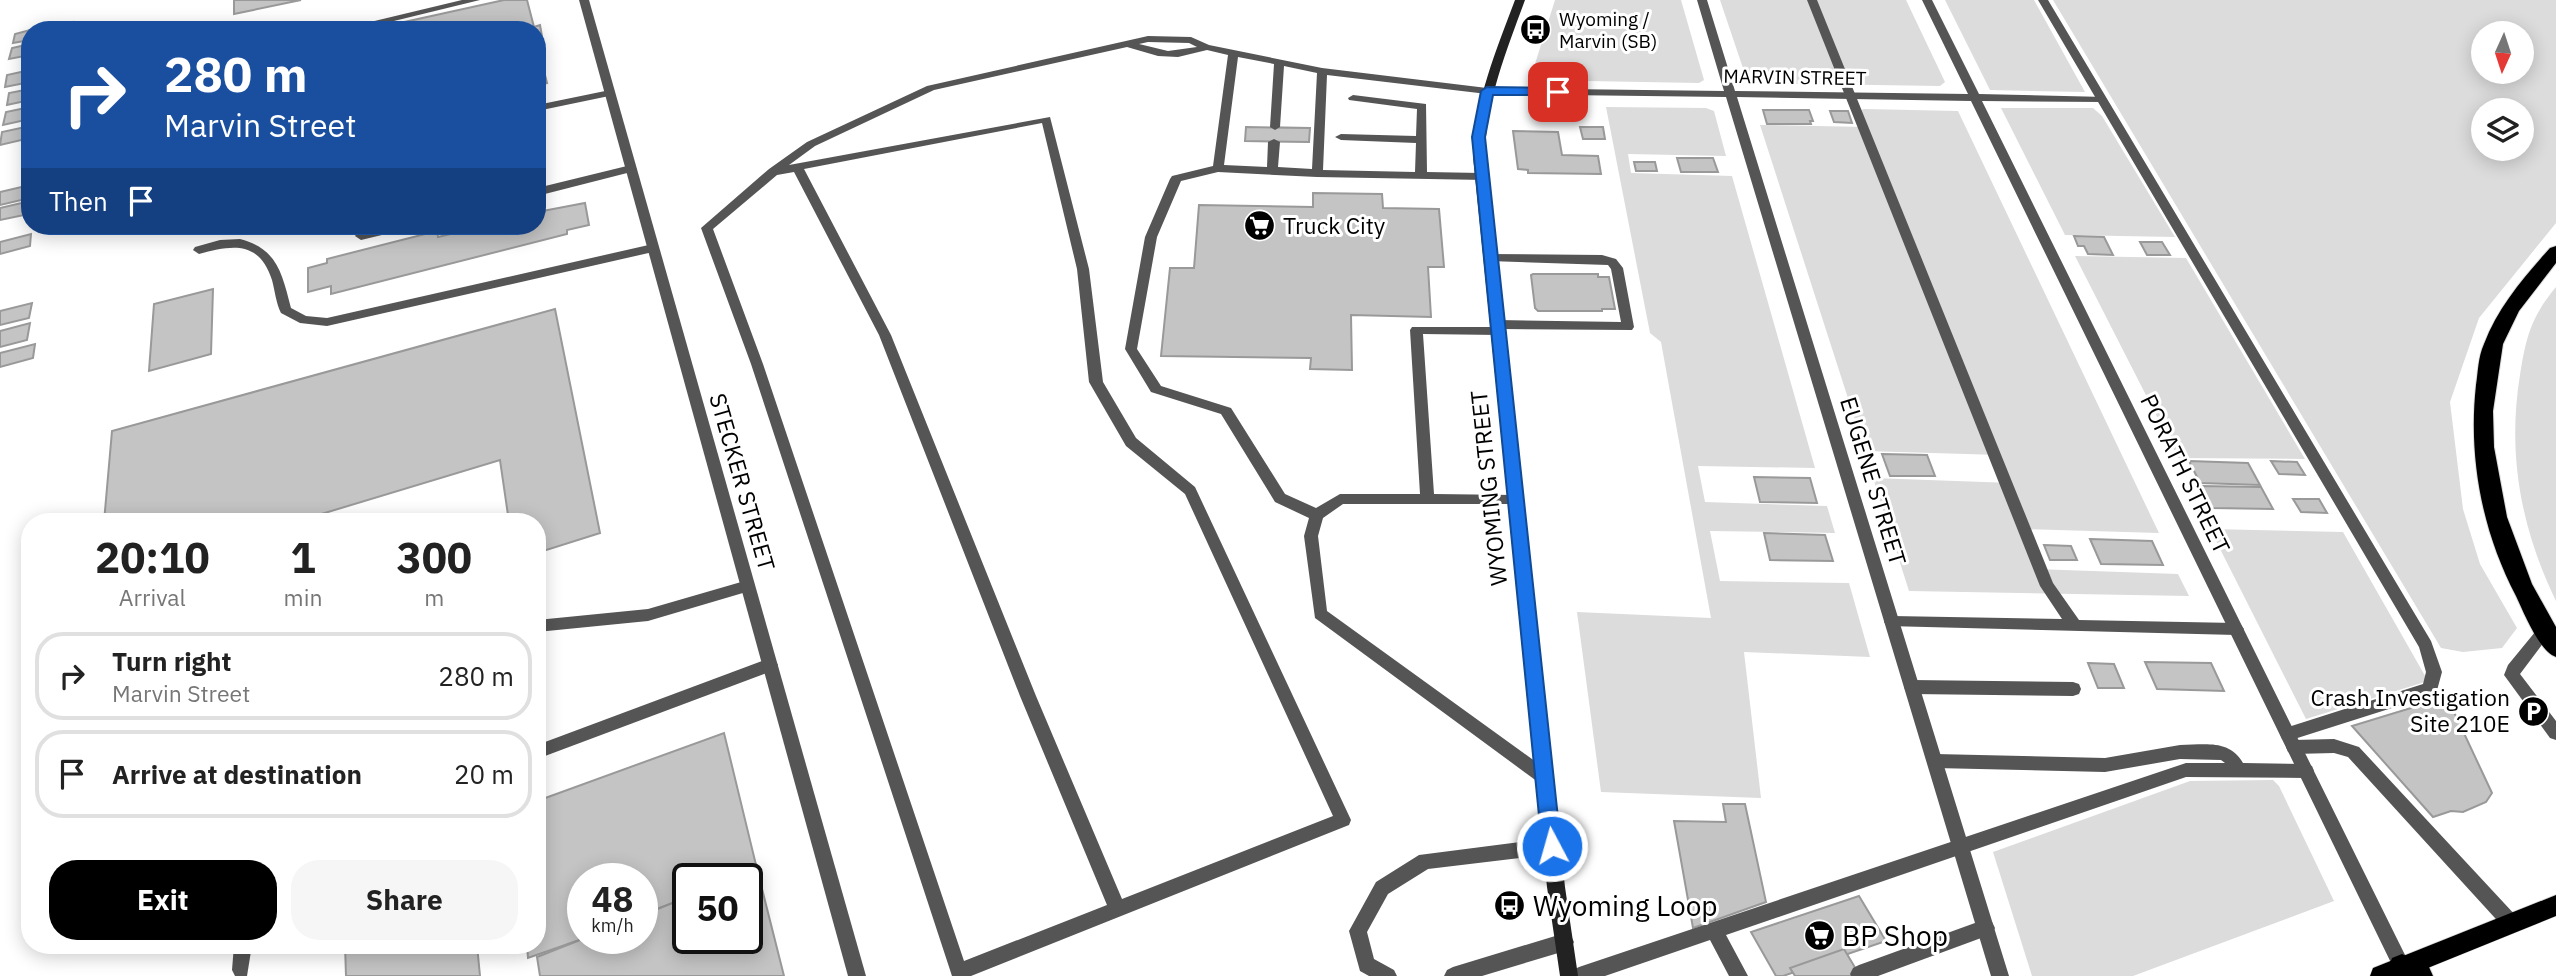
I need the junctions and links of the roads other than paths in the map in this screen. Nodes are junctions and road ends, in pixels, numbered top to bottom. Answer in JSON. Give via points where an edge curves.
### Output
{"nodes":[{"id":1,"x":475,"y":0,"type":"edge"},
{"id":2,"x":584,"y":0,"type":"edge"},
{"id":3,"x":1520,"y":0,"type":"edge"},
{"id":4,"x":1702,"y":0,"type":"edge"},
{"id":5,"x":1812,"y":0,"type":"edge"},
{"id":6,"x":1927,"y":0,"type":"edge"},
{"id":7,"x":2043,"y":0,"type":"edge"},
{"id":8,"x":382,"y":21,"type":"edge"},
{"id":9,"x":1233,"y":53,"type":"junction"},
{"id":10,"x":1279,"y":62,"type":"junction"},
{"id":11,"x":1322,"y":71,"type":"junction"},
{"id":12,"x":1487,"y":91,"type":"junction"},
{"id":13,"x":610,"y":93,"type":"junction"},
{"id":14,"x":1731,"y":94,"type":"junction"},
{"id":15,"x":1850,"y":96,"type":"junction"},
{"id":16,"x":1974,"y":97,"type":"junction"},
{"id":17,"x":1353,"y":98,"type":"dead end"},
{"id":18,"x":2102,"y":99,"type":"junction"},
{"id":19,"x":546,"y":106,"type":"edge"},
{"id":20,"x":1275,"y":127,"type":"dead end"},
{"id":21,"x":1341,"y":136,"type":"dead end"},
{"id":22,"x":1422,"y":140,"type":"junction"},
{"id":23,"x":1274,"y":142,"type":"dead end"},
{"id":24,"x":797,"y":167,"type":"junction"},
{"id":25,"x":1218,"y":168,"type":"junction"},
{"id":26,"x":631,"y":169,"type":"junction"},
{"id":27,"x":1272,"y":171,"type":"junction"},
{"id":28,"x":773,"y":172,"type":"junction"},
{"id":29,"x":1317,"y":173,"type":"junction"},
{"id":30,"x":1421,"y":176,"type":"junction"},
{"id":31,"x":1481,"y":177,"type":"junction"},
{"id":32,"x":546,"y":190,"type":"edge"},
{"id":33,"x":365,"y":235,"type":"edge"},
{"id":34,"x":361,"y":236,"type":"dead end"},
{"id":35,"x":653,"y":248,"type":"junction"},
{"id":36,"x":199,"y":250,"type":"dead end"},
{"id":37,"x":2556,"y":252,"type":"edge"},
{"id":38,"x":1489,"y":257,"type":"junction"},
{"id":39,"x":1497,"y":328,"type":"junction"},
{"id":40,"x":1427,"y":500,"type":"junction"},
{"id":41,"x":1515,"y":500,"type":"junction"},
{"id":42,"x":1317,"y":516,"type":"junction"},
{"id":43,"x":748,"y":586,"type":"junction"},
{"id":44,"x":1892,"y":622,"type":"junction"},
{"id":45,"x":546,"y":625,"type":"edge"},
{"id":46,"x":2076,"y":626,"type":"junction"},
{"id":47,"x":2236,"y":629,"type":"junction"},
{"id":48,"x":2550,"y":639,"type":"edge"},
{"id":49,"x":770,"y":665,"type":"junction"},
{"id":50,"x":1912,"y":687,"type":"junction"},
{"id":51,"x":2073,"y":689,"type":"dead end"},
{"id":52,"x":2556,"y":733,"type":"edge"},
{"id":53,"x":2291,"y":741,"type":"junction"},
{"id":54,"x":546,"y":749,"type":"edge"},
{"id":55,"x":1935,"y":761,"type":"junction"},
{"id":56,"x":2238,"y":770,"type":"junction"},
{"id":57,"x":2306,"y":771,"type":"junction"},
{"id":58,"x":1544,"y":776,"type":"junction"},
{"id":59,"x":1552,"y":846,"type":"junction"},
{"id":60,"x":1961,"y":846,"type":"junction"},
{"id":61,"x":2556,"y":905,"type":"edge"},
{"id":62,"x":1117,"y":909,"type":"junction"},
{"id":63,"x":2511,"y":923,"type":"junction"},
{"id":64,"x":1986,"y":928,"type":"junction"},
{"id":65,"x":1714,"y":930,"type":"junction"},
{"id":66,"x":1564,"y":942,"type":"junction"},
{"id":67,"x":242,"y":954,"type":"edge"},
{"id":68,"x":241,"y":970,"type":"dead end"},
{"id":69,"x":2401,"y":973,"type":"edge"},
{"id":70,"x":1859,"y":974,"type":"dead end"},
{"id":71,"x":857,"y":976,"type":"edge"},
{"id":72,"x":1388,"y":976,"type":"edge"},
{"id":73,"x":1453,"y":976,"type":"edge"},
{"id":74,"x":1569,"y":976,"type":"edge"},
{"id":75,"x":1579,"y":976,"type":"edge"},
{"id":76,"x":1739,"y":976,"type":"edge"},
{"id":77,"x":2000,"y":976,"type":"edge"}],
"edges":[{"from":1,"to":8,"type":"street"},
{"from":2,"to":13,"type":"street","name":"STECKER STREET"},
{"from":3,"to":12,"type":"main road","name":"WYOMING STREET"},
{"from":4,"to":14,"type":"street","name":"EUGENE STREET"},
{"from":5,"to":15,"type":"street"},
{"from":6,"to":16,"type":"street","name":"PORATH STREET"},
{"from":7,"to":18,"type":"street"},
{"from":9,"to":10,"type":"street","name":"MARVIN STREET"},
{"from":9,"to":25,"type":"street"},
{"from":9,"to":28,"type":"street","name":"MARVIN STREET","via":[[1206,47],[1190,53],[1143,51],[1130,44],[931,89],[811,144]]},
{"from":10,"to":11,"type":"street","name":"MARVIN STREET"},
{"from":10,"to":20,"type":"street"},
{"from":11,"to":12,"type":"street","name":"MARVIN STREET"},
{"from":11,"to":29,"type":"street"},
{"from":12,"to":14,"type":"street","name":"MARVIN STREET"},
{"from":12,"to":31,"type":"main road","name":"WYOMING STREET","via":[[1478,137]]},
{"from":13,"to":19,"type":"street"},
{"from":13,"to":26,"type":"street","name":"STECKER STREET"},
{"from":14,"to":15,"type":"street","name":"MARVIN STREET"},
{"from":14,"to":44,"type":"street","name":"EUGENE STREET"},
{"from":15,"to":16,"type":"street","name":"MARVIN STREET"},
{"from":15,"to":46,"type":"street","via":[[2047,586]]},
{"from":16,"to":18,"type":"street","name":"MARVIN STREET"},
{"from":16,"to":47,"type":"street","name":"PORATH STREET"},
{"from":17,"to":22,"type":"street","via":[[1422,106]]},
{"from":18,"to":53,"type":"street","via":[[2426,646],[2434,672],[2430,689]]},
{"from":21,"to":22,"type":"street"},
{"from":22,"to":30,"type":"street"},
{"from":23,"to":27,"type":"street"},
{"from":24,"to":28,"type":"street"},
{"from":24,"to":62,"type":"street","via":[[885,335]]},
{"from":24,"to":62,"type":"street","via":[[1046,119],[1083,269],[1096,382],[1131,442],[1190,491],[1343,820]]},
{"from":25,"to":27,"type":"street"},
{"from":25,"to":42,"type":"street","via":[[1176,179],[1151,237],[1131,349],[1156,389],[1226,411],[1280,498]]},
{"from":26,"to":32,"type":"street"},
{"from":26,"to":35,"type":"street","name":"STECKER STREET"},
{"from":27,"to":29,"type":"street"},
{"from":28,"to":62,"type":"street","via":[[707,228],[757,364],[959,972]]},
{"from":29,"to":30,"type":"street"},
{"from":30,"to":31,"type":"street"},
{"from":31,"to":38,"type":"main road","name":"WYOMING STREET"},
{"from":33,"to":34,"type":"street"},
{"from":35,"to":36,"type":"street","via":[[327,322],[303,320],[285,310],[274,268],[242,240]]},
{"from":35,"to":43,"type":"street","name":"STECKER STREET"},
{"from":37,"to":48,"type":"highway","via":[[2523,289],[2492,345],[2482,403],[2486,469],[2497,526],[2514,571]]},
{"from":38,"to":39,"type":"main road","name":"WYOMING STREET"},
{"from":38,"to":39,"type":"street","via":[[1612,262],[1628,327]]},
{"from":39,"to":40,"type":"street","via":[[1416,330]]},
{"from":39,"to":41,"type":"main road","name":"WYOMING STREET"},
{"from":40,"to":41,"type":"street"},
{"from":40,"to":42,"type":"street","via":[[1340,499]]},
{"from":41,"to":58,"type":"main road","name":"WYOMING STREET"},
{"from":42,"to":58,"type":"street","via":[[1311,536],[1320,614]]},
{"from":43,"to":45,"type":"street","via":[[648,615]]},
{"from":43,"to":49,"type":"street","name":"STECKER STREET"},
{"from":44,"to":46,"type":"street"},
{"from":44,"to":50,"type":"street","name":"EUGENE STREET"},
{"from":46,"to":47,"type":"street"},
{"from":47,"to":53,"type":"street","name":"PORATH STREET"},
{"from":48,"to":52,"type":"street","via":[[2512,670],[2512,675]]},
{"from":49,"to":54,"type":"street"},
{"from":49,"to":71,"type":"street","name":"STECKER STREET"},
{"from":50,"to":51,"type":"street"},
{"from":50,"to":55,"type":"street","name":"EUGENE STREET"},
{"from":53,"to":57,"type":"street","name":"PORATH STREET"},
{"from":53,"to":63,"type":"street","via":[[2353,752]]},
{"from":55,"to":56,"type":"street","via":[[2105,765],[2179,751],[2223,753]]},
{"from":55,"to":60,"type":"street","name":"EUGENE STREET"},
{"from":56,"to":57,"type":"street"},
{"from":56,"to":60,"type":"street","via":[[2186,770]]},
{"from":57,"to":69,"type":"street","name":"PORATH STREET"},
{"from":58,"to":59,"type":"main road","name":"WYOMING STREET"},
{"from":59,"to":66,"type":"main road","name":"WYOMING STREET"},
{"from":59,"to":72,"type":"street","via":[[1425,861],[1382,888],[1358,931],[1366,965]]},
{"from":60,"to":64,"type":"street","name":"EUGENE STREET"},
{"from":60,"to":65,"type":"street"},
{"from":61,"to":63,"type":"main road"},
{"from":63,"to":69,"type":"main road"},
{"from":64,"to":70,"type":"street"},
{"from":64,"to":77,"type":"street","name":"EUGENE STREET"},
{"from":65,"to":75,"type":"street"},
{"from":65,"to":76,"type":"street"},
{"from":66,"to":73,"type":"street"},
{"from":66,"to":74,"type":"main road","name":"WYOMING STREET"},
{"from":67,"to":68,"type":"street"}]}
